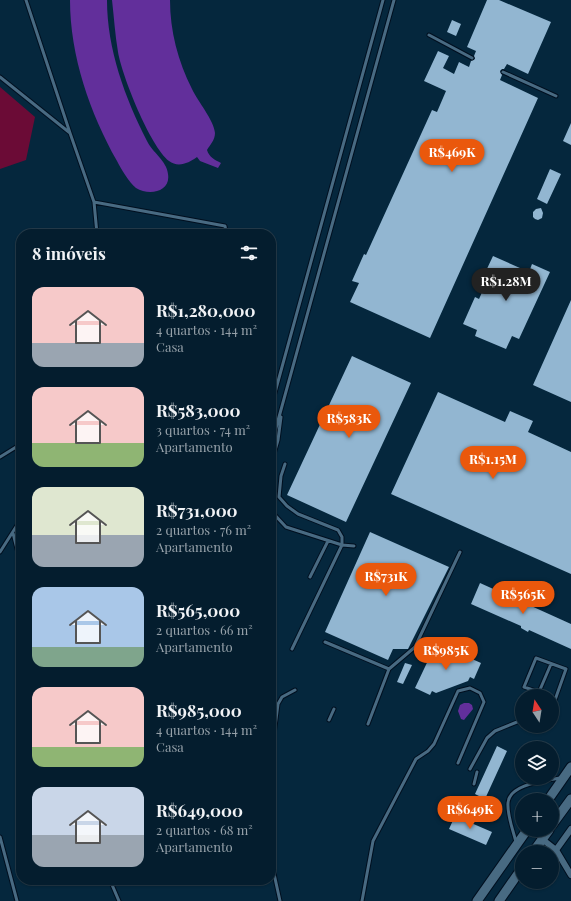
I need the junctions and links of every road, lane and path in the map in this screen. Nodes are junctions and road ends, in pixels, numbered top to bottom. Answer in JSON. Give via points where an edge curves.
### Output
{"nodes":[{"id":1,"x":26,"y":0,"type":"edge"},
{"id":2,"x":383,"y":0,"type":"edge"},
{"id":3,"x":394,"y":0,"type":"edge"},
{"id":4,"x":429,"y":35,"type":"dead end"},
{"id":5,"x":472,"y":58,"type":"dead end"},
{"id":6,"x":503,"y":72,"type":"dead end"},
{"id":7,"x":0,"y":77,"type":"edge"},
{"id":8,"x":556,"y":96,"type":"dead end"},
{"id":9,"x":70,"y":133,"type":"junction"},
{"id":10,"x":94,"y":202,"type":"junction"},
{"id":11,"x":97,"y":229,"type":"edge"},
{"id":12,"x":226,"y":229,"type":"edge"},
{"id":13,"x":276,"y":389,"type":"edge"},
{"id":14,"x":281,"y":411,"type":"junction"},
{"id":15,"x":276,"y":428,"type":"edge"},
{"id":16,"x":276,"y":443,"type":"edge"},
{"id":17,"x":16,"y":447,"type":"edge"},
{"id":18,"x":0,"y":457,"type":"edge"},
{"id":19,"x":285,"y":464,"type":"dead end"},
{"id":20,"x":276,"y":516,"type":"edge"},
{"id":21,"x":16,"y":528,"type":"edge"},
{"id":22,"x":13,"y":533,"type":"junction"},
{"id":23,"x":328,"y":541,"type":"junction"},
{"id":24,"x":16,"y":545,"type":"edge"},
{"id":25,"x":342,"y":545,"type":"junction"},
{"id":26,"x":354,"y":546,"type":"dead end"},
{"id":27,"x":0,"y":552,"type":"edge"},
{"id":28,"x":460,"y":552,"type":"dead end"},
{"id":29,"x":310,"y":577,"type":"dead end"},
{"id":30,"x":325,"y":642,"type":"dead end"},
{"id":31,"x":292,"y":649,"type":"dead end"},
{"id":32,"x":551,"y":664,"type":"junction"},
{"id":33,"x":389,"y":669,"type":"junction"},
{"id":34,"x":528,"y":689,"type":"edge"},
{"id":35,"x":540,"y":689,"type":"edge"},
{"id":36,"x":559,"y":689,"type":"edge"},
{"id":37,"x":295,"y":690,"type":"dead end"},
{"id":38,"x":334,"y":709,"type":"dead end"},
{"id":39,"x":276,"y":719,"type":"edge"},
{"id":40,"x":330,"y":720,"type":"dead end"},
{"id":41,"x":515,"y":723,"type":"edge"},
{"id":42,"x":368,"y":724,"type":"dead end"},
{"id":43,"x":458,"y":763,"type":"dead end"},
{"id":44,"x":571,"y":767,"type":"edge"},
{"id":45,"x":470,"y":769,"type":"dead end"},
{"id":46,"x":477,"y":772,"type":"dead end"},
{"id":47,"x":564,"y":777,"type":"junction"},
{"id":48,"x":474,"y":784,"type":"dead end"},
{"id":49,"x":553,"y":793,"type":"edge"},
{"id":50,"x":571,"y":799,"type":"edge"},
{"id":51,"x":559,"y":815,"type":"edge"},
{"id":52,"x":571,"y":829,"type":"edge"},
{"id":53,"x":0,"y":837,"type":"edge"},
{"id":54,"x":522,"y":837,"type":"edge"},
{"id":55,"x":542,"y":839,"type":"joint"},
{"id":56,"x":516,"y":845,"type":"joint"},
{"id":57,"x":538,"y":845,"type":"edge"},
{"id":58,"x":550,"y":845,"type":"edge"},
{"id":59,"x":515,"y":846,"type":"edge"},
{"id":60,"x":559,"y":846,"type":"edge"},
{"id":61,"x":559,"y":855,"type":"edge"},
{"id":62,"x":571,"y":875,"type":"edge"},
{"id":63,"x":515,"y":878,"type":"edge"},
{"id":64,"x":276,"y":883,"type":"edge"},
{"id":65,"x":112,"y":885,"type":"edge"},
{"id":66,"x":17,"y":901,"type":"edge"},
{"id":67,"x":119,"y":901,"type":"edge"},
{"id":68,"x":280,"y":901,"type":"edge"},
{"id":69,"x":362,"y":901,"type":"edge"},
{"id":70,"x":476,"y":901,"type":"edge"},
{"id":71,"x":499,"y":901,"type":"edge"}],
"edges":[{"from":1,"to":9,"type":"lane"},
{"from":2,"to":13,"type":"lane"},
{"from":3,"to":14,"type":"lane"},
{"from":4,"to":5,"type":"lane"},
{"from":6,"to":8,"type":"lane"},
{"from":7,"to":9,"type":"lane"},
{"from":9,"to":10,"type":"lane"},
{"from":10,"to":11,"type":"lane"},
{"from":10,"to":12,"type":"lane","via":[[225,226]]},
{"from":14,"to":15,"type":"lane"},
{"from":14,"to":16,"type":"lane"},
{"from":17,"to":18,"type":"lane"},
{"from":19,"to":25,"type":"lane","via":[[279,497],[298,514],[338,530],[342,536]]},
{"from":20,"to":23,"type":"lane","via":[[286,527]]},
{"from":21,"to":22,"type":"lane"},
{"from":22,"to":24,"type":"lane"},
{"from":22,"to":27,"type":"lane"},
{"from":23,"to":25,"type":"lane"},
{"from":23,"to":29,"type":"lane"},
{"from":25,"to":26,"type":"lane"},
{"from":25,"to":31,"type":"lane"},
{"from":28,"to":33,"type":"lane","via":[[415,647]]},
{"from":30,"to":33,"type":"lane"},
{"from":32,"to":34,"type":"lane","via":[[536,658],[524,687]]},
{"from":32,"to":35,"type":"lane"},
{"from":32,"to":36,"type":"lane","via":[[566,669]]},
{"from":33,"to":42,"type":"lane"},
{"from":37,"to":39,"type":"lane","via":[[282,697],[278,704]]},
{"from":38,"to":40,"type":"lane"},
{"from":41,"to":45,"type":"lane","via":[[495,731],[487,738]]},
{"from":43,"to":69,"type":"lane","via":[[484,702],[480,693],[470,688],[458,691],[438,738],[428,751],[416,758],[373,841]]},
{"from":44,"to":47,"type":"main road"},
{"from":46,"to":48,"type":"lane"},
{"from":47,"to":49,"type":"main road"},
{"from":47,"to":56,"type":"lane","via":[[512,792],[508,808]]},
{"from":50,"to":51,"type":"main road"},
{"from":52,"to":60,"type":"street"},
{"from":53,"to":66,"type":"lane"},
{"from":54,"to":56,"type":"main road"},
{"from":55,"to":57,"type":"main road"},
{"from":55,"to":58,"type":"street"},
{"from":59,"to":70,"type":"main road"},
{"from":61,"to":62,"type":"street"},
{"from":63,"to":71,"type":"main road"},
{"from":64,"to":68,"type":"lane"},
{"from":65,"to":67,"type":"lane"}]}
